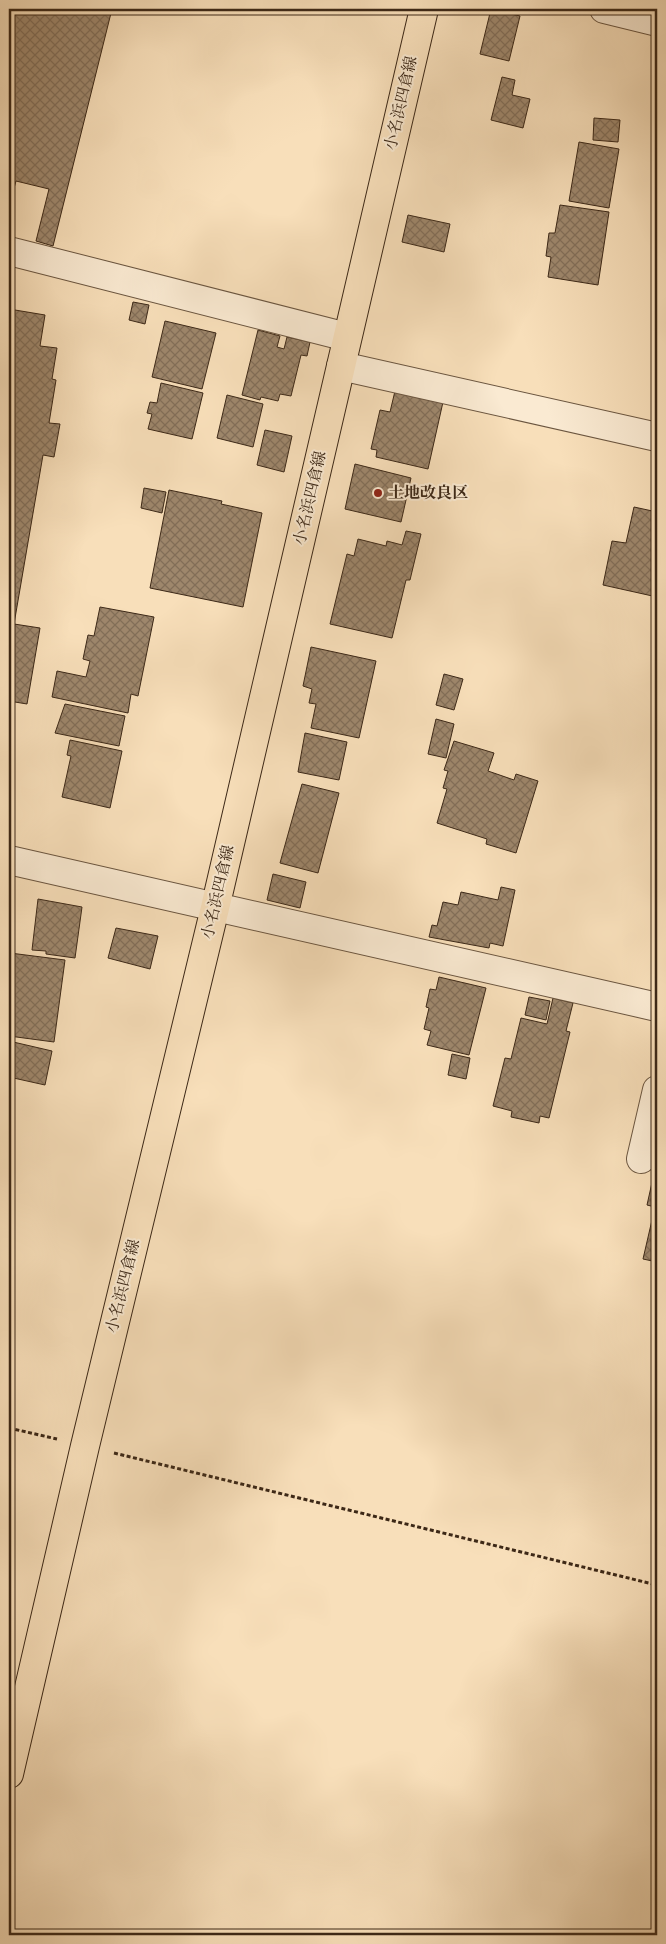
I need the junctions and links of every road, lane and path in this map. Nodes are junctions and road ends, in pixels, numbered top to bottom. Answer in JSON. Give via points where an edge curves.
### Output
{"nodes":[{"id":1,"x":424,"y":9,"type":"edge"},
{"id":2,"x":604,"y":9,"type":"edge"},
{"id":3,"x":657,"y":22,"type":"edge"},
{"id":4,"x":9,"y":252,"type":"edge"},
{"id":5,"x":347,"y":337,"type":"junction"},
{"id":6,"x":341,"y":366,"type":"junction"},
{"id":7,"x":657,"y":437,"type":"edge"},
{"id":8,"x":9,"y":860,"type":"edge"},
{"id":9,"x":214,"y":908,"type":"junction"},
{"id":10,"x":657,"y":1007,"type":"edge"},
{"id":11,"x":657,"y":1090,"type":"edge"},
{"id":12,"x":640,"y":1159,"type":"dead end"},
{"id":13,"x":9,"y":1428,"type":"edge"},
{"id":14,"x":85,"y":1446,"type":"junction"},
{"id":15,"x":657,"y":1585,"type":"edge"},
{"id":16,"x":9,"y":1774,"type":"edge"}],
"edges":[{"from":1,"to":5,"type":"main road","name":"小名浜四倉線"},
{"from":2,"to":3,"type":"street"},
{"from":4,"to":5,"type":"street"},
{"from":5,"to":6,"type":"main road","name":"小名浜四倉線"},
{"from":6,"to":7,"type":"street"},
{"from":6,"to":9,"type":"main road","name":"小名浜四倉線"},
{"from":8,"to":9,"type":"street"},
{"from":9,"to":10,"type":"street"},
{"from":9,"to":14,"type":"main road","name":"小名浜四倉線"},
{"from":11,"to":12,"type":"street"},
{"from":13,"to":14,"type":"path"},
{"from":14,"to":15,"type":"path"},
{"from":14,"to":16,"type":"main road","name":"小名浜四倉線"}]}
